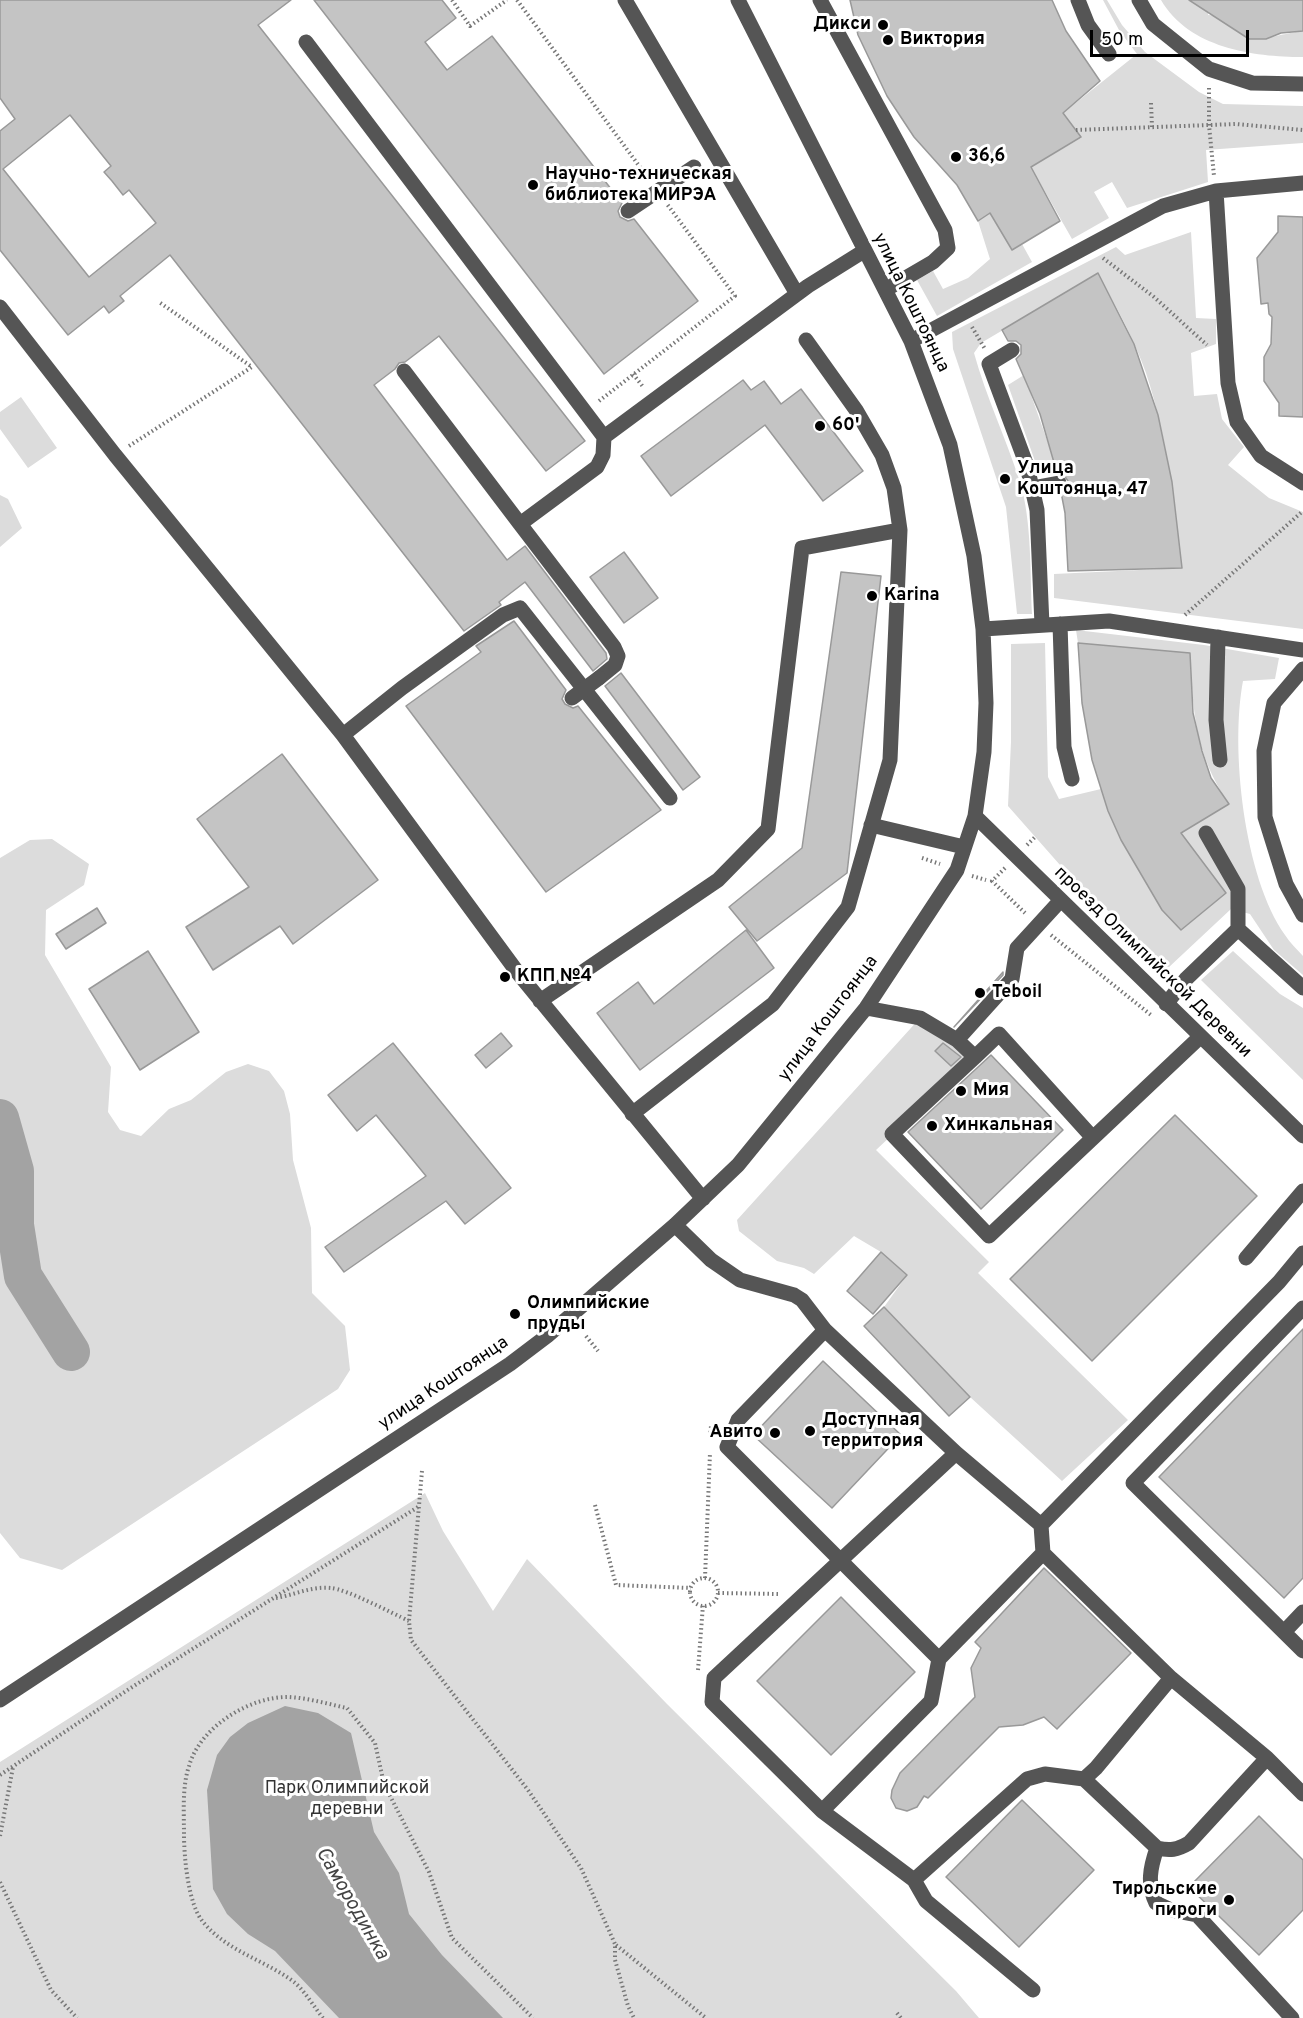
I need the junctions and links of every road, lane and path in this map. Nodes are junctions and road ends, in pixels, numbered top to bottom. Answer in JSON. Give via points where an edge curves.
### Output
{"nodes":[{"id":1,"x":452,"y":0,"type":"edge"},
{"id":2,"x":507,"y":0,"type":"edge"},
{"id":3,"x":625,"y":0,"type":"edge"},
{"id":4,"x":738,"y":0,"type":"edge"},
{"id":5,"x":820,"y":0,"type":"edge"},
{"id":6,"x":1078,"y":0,"type":"edge"},
{"id":7,"x":1139,"y":0,"type":"edge"},
{"id":8,"x":306,"y":42,"type":"dead end"},
{"id":9,"x":1109,"y":54,"type":"dead end"},
{"id":10,"x":1209,"y":69,"type":"junction"},
{"id":11,"x":1303,"y":84,"type":"edge"},
{"id":12,"x":1151,"y":103,"type":"dead end"},
{"id":13,"x":1209,"y":125,"type":"junction"},
{"id":14,"x":1152,"y":127,"type":"junction"},
{"id":15,"x":1076,"y":130,"type":"dead end"},
{"id":16,"x":1303,"y":130,"type":"edge"},
{"id":17,"x":714,"y":153,"type":"junction"},
{"id":18,"x":1303,"y":183,"type":"edge"},
{"id":19,"x":1216,"y":191,"type":"junction"},
{"id":20,"x":628,"y":211,"type":"dead end"},
{"id":21,"x":1088,"y":247,"type":"junction"},
{"id":22,"x":864,"y":251,"type":"junction"},
{"id":23,"x":885,"y":290,"type":"junction"},
{"id":24,"x":797,"y":294,"type":"junction"},
{"id":25,"x":159,"y":302,"type":"dead end"},
{"id":26,"x":0,"y":307,"type":"edge"},
{"id":27,"x":970,"y":323,"type":"dead end"},
{"id":28,"x":806,"y":340,"type":"dead end"},
{"id":29,"x":911,"y":341,"type":"junction"},
{"id":30,"x":986,"y":350,"type":"dead end"},
{"id":31,"x":1012,"y":350,"type":"dead end"},
{"id":32,"x":1226,"y":360,"type":"junction"},
{"id":33,"x":404,"y":371,"type":"dead end"},
{"id":34,"x":604,"y":437,"type":"junction"},
{"id":35,"x":115,"y":455,"type":"junction"},
{"id":36,"x":1059,"y":483,"type":"dead end"},
{"id":37,"x":1303,"y":483,"type":"edge"},
{"id":38,"x":1032,"y":488,"type":"junction"},
{"id":39,"x":1303,"y":511,"type":"edge"},
{"id":40,"x":520,"y":524,"type":"junction"},
{"id":41,"x":900,"y":530,"type":"junction"},
{"id":42,"x":1060,"y":624,"type":"junction"},
{"id":43,"x":1042,"y":625,"type":"junction"},
{"id":44,"x":983,"y":629,"type":"junction"},
{"id":45,"x":1169,"y":630,"type":"junction"},
{"id":46,"x":1218,"y":637,"type":"junction"},
{"id":47,"x":1303,"y":650,"type":"edge"},
{"id":48,"x":1303,"y":669,"type":"edge"},
{"id":49,"x":572,"y":699,"type":"dead end"},
{"id":50,"x":343,"y":735,"type":"junction"},
{"id":51,"x":1220,"y":760,"type":"dead end"},
{"id":52,"x":1072,"y":779,"type":"dead end"},
{"id":53,"x":670,"y":798,"type":"dead end"},
{"id":54,"x":975,"y":816,"type":"junction"},
{"id":55,"x":871,"y":825,"type":"junction"},
{"id":56,"x":1206,"y":832,"type":"dead end"},
{"id":57,"x":964,"y":847,"type":"junction"},
{"id":58,"x":992,"y":881,"type":"dead end"},
{"id":59,"x":1060,"y":901,"type":"junction"},
{"id":60,"x":1303,"y":915,"type":"edge"},
{"id":61,"x":1037,"y":924,"type":"junction"},
{"id":62,"x":1238,"y":929,"type":"junction"},
{"id":63,"x":1303,"y":988,"type":"edge"},
{"id":64,"x":540,"y":1001,"type":"junction"},
{"id":65,"x":1166,"y":1004,"type":"junction"},
{"id":66,"x":866,"y":1008,"type":"junction"},
{"id":67,"x":1154,"y":1018,"type":"dead end"},
{"id":68,"x":1200,"y":1037,"type":"junction"},
{"id":69,"x":957,"y":1040,"type":"junction"},
{"id":70,"x":975,"y":1057,"type":"junction"},
{"id":71,"x":632,"y":1114,"type":"junction"},
{"id":72,"x":1303,"y":1136,"type":"edge"},
{"id":73,"x":1093,"y":1138,"type":"junction"},
{"id":74,"x":1303,"y":1191,"type":"edge"},
{"id":75,"x":703,"y":1199,"type":"junction"},
{"id":76,"x":675,"y":1226,"type":"junction"},
{"id":77,"x":1303,"y":1253,"type":"edge"},
{"id":78,"x":1246,"y":1258,"type":"dead end"},
{"id":79,"x":1303,"y":1308,"type":"edge"},
{"id":80,"x":825,"y":1330,"type":"junction"},
{"id":81,"x":586,"y":1336,"type":"dead end"},
{"id":82,"x":598,"y":1351,"type":"dead end"},
{"id":83,"x":711,"y":1426,"type":"dead end"},
{"id":84,"x":956,"y":1453,"type":"junction"},
{"id":85,"x":422,"y":1471,"type":"dead end"},
{"id":86,"x":596,"y":1505,"type":"dead end"},
{"id":87,"x":418,"y":1507,"type":"junction"},
{"id":88,"x":1041,"y":1525,"type":"junction"},
{"id":89,"x":1043,"y":1553,"type":"junction"},
{"id":90,"x":841,"y":1560,"type":"junction"},
{"id":91,"x":705,"y":1578,"type":"junction"},
{"id":92,"x":691,"y":1588,"type":"junction"},
{"id":93,"x":718,"y":1593,"type":"junction"},
{"id":94,"x":803,"y":1595,"type":"junction"},
{"id":95,"x":272,"y":1598,"type":"junction"},
{"id":96,"x":703,"y":1605,"type":"junction"},
{"id":97,"x":1303,"y":1612,"type":"edge"},
{"id":98,"x":409,"y":1621,"type":"junction"},
{"id":99,"x":1284,"y":1632,"type":"junction"},
{"id":100,"x":1303,"y":1651,"type":"edge"},
{"id":101,"x":939,"y":1659,"type":"junction"},
{"id":102,"x":714,"y":1678,"type":"junction"},
{"id":103,"x":1171,"y":1678,"type":"junction"},
{"id":104,"x":0,"y":1700,"type":"edge"},
{"id":105,"x":1267,"y":1758,"type":"junction"},
{"id":106,"x":14,"y":1766,"type":"junction"},
{"id":107,"x":0,"y":1775,"type":"edge"},
{"id":108,"x":1084,"y":1779,"type":"junction"},
{"id":109,"x":1303,"y":1794,"type":"edge"},
{"id":110,"x":822,"y":1811,"type":"junction"},
{"id":111,"x":0,"y":1836,"type":"edge"},
{"id":112,"x":1157,"y":1848,"type":"junction"},
{"id":113,"x":914,"y":1880,"type":"junction"},
{"id":114,"x":0,"y":1882,"type":"edge"},
{"id":115,"x":615,"y":1944,"type":"junction"},
{"id":116,"x":1033,"y":1990,"type":"dead end"},
{"id":117,"x":897,"y":2013,"type":"dead end"},
{"id":118,"x":77,"y":2018,"type":"edge"},
{"id":119,"x":323,"y":2018,"type":"edge"},
{"id":120,"x":533,"y":2018,"type":"edge"},
{"id":121,"x":634,"y":2018,"type":"edge"},
{"id":122,"x":706,"y":2018,"type":"edge"},
{"id":123,"x":901,"y":2018,"type":"edge"},
{"id":124,"x":1292,"y":2018,"type":"edge"}],
"edges":[{"from":1,"to":2,"type":"path","via":[[470,26]]},
{"from":3,"to":17,"type":"street"},
{"from":4,"to":22,"type":"street","name":"улица Коштоянца"},
{"from":5,"to":23,"type":"street","via":[[945,230],[948,248],[933,262]]},
{"from":6,"to":9,"type":"street","via":[[1088,25]]},
{"from":7,"to":10,"type":"street","via":[[1153,24]]},
{"from":8,"to":34,"type":"street"},
{"from":10,"to":11,"type":"street","via":[[1251,83]]},
{"from":10,"to":13,"type":"path"},
{"from":12,"to":14,"type":"path"},
{"from":13,"to":14,"type":"path"},
{"from":13,"to":16,"type":"path"},
{"from":13,"to":19,"type":"path"},
{"from":14,"to":15,"type":"path"},
{"from":17,"to":20,"type":"street","bridge":true},
{"from":17,"to":24,"type":"street"},
{"from":18,"to":19,"type":"street"},
{"from":19,"to":21,"type":"street","via":[[1163,206]]},
{"from":19,"to":32,"type":"street"},
{"from":21,"to":29,"type":"street"},
{"from":21,"to":32,"type":"path","via":[[1154,297]]},
{"from":22,"to":23,"type":"street","name":"улица Коштоянца"},
{"from":22,"to":24,"type":"street"},
{"from":23,"to":29,"type":"street","name":"улица Коштоянца"},
{"from":24,"to":34,"type":"street"},
{"from":25,"to":35,"type":"path","via":[[252,367]]},
{"from":26,"to":35,"type":"street"},
{"from":27,"to":30,"type":"path"},
{"from":28,"to":41,"type":"street","via":[[856,410],[882,455],[894,489]]},
{"from":29,"to":44,"type":"street","name":"улица Коштоянца","via":[[950,445],[965,506]]},
{"from":31,"to":38,"type":"street","via":[[989,364]]},
{"from":32,"to":37,"type":"street","via":[[1237,422],[1261,456]]},
{"from":33,"to":40,"type":"street"},
{"from":34,"to":40,"type":"street","via":[[603,455],[597,467]]},
{"from":35,"to":50,"type":"street"},
{"from":36,"to":38,"type":"street"},
{"from":38,"to":43,"type":"street","via":[[1037,510]]},
{"from":39,"to":45,"type":"path"},
{"from":40,"to":49,"type":"street","bridge":true,"via":[[618,656],[615,665]]},
{"from":41,"to":55,"type":"street","via":[[890,760]]},
{"from":41,"to":64,"type":"street","via":[[802,548],[768,829],[718,880]]},
{"from":42,"to":43,"type":"street"},
{"from":42,"to":45,"type":"street","via":[[1109,621]]},
{"from":42,"to":52,"type":"street","via":[[1064,747]]},
{"from":43,"to":44,"type":"street"},
{"from":44,"to":54,"type":"street","name":"улица Коштоянца","via":[[984,752]]},
{"from":45,"to":46,"type":"street"},
{"from":46,"to":47,"type":"street"},
{"from":46,"to":51,"type":"street","via":[[1216,720]]},
{"from":48,"to":60,"type":"street","via":[[1274,703],[1264,751],[1265,817],[1286,884]]},
{"from":50,"to":53,"type":"street","via":[[457,648],[503,615],[520,608]]},
{"from":50,"to":64,"type":"street"},
{"from":54,"to":57,"type":"street","name":"улица Коштоянца"},
{"from":54,"to":59,"type":"street","name":"проезд Олимпийской Деревни"},
{"from":55,"to":57,"type":"street"},
{"from":55,"to":71,"type":"street","via":[[848,907],[773,1004]]},
{"from":56,"to":62,"type":"street","via":[[1238,889]]},
{"from":57,"to":66,"type":"street","name":"улица Коштоянца","via":[[957,870]]},
{"from":58,"to":61,"type":"path"},
{"from":59,"to":61,"type":"street"},
{"from":59,"to":65,"type":"street","name":"проезд Олимпийской Деревни"},
{"from":61,"to":67,"type":"path"},
{"from":61,"to":69,"type":"street","via":[[1017,948],[1012,979]]},
{"from":62,"to":63,"type":"street"},
{"from":62,"to":65,"type":"street"},
{"from":64,"to":71,"type":"street"},
{"from":65,"to":68,"type":"street","name":"проезд Олимпийской Деревни"},
{"from":66,"to":69,"type":"street","via":[[920,1018]]},
{"from":66,"to":75,"type":"street","name":"улица Коштоянца","via":[[738,1165]]},
{"from":68,"to":72,"type":"street","name":"проезд Олимпийской Деревни"},
{"from":68,"to":73,"type":"street"},
{"from":69,"to":70,"type":"street"},
{"from":70,"to":73,"type":"street","via":[[999,1034]]},
{"from":70,"to":73,"type":"street","via":[[892,1134],[989,1236]]},
{"from":71,"to":75,"type":"street"},
{"from":74,"to":78,"type":"street"},
{"from":75,"to":76,"type":"street","name":"улица Коштоянца"},
{"from":76,"to":80,"type":"street","via":[[711,1260],[740,1280],[802,1300]]},
{"from":76,"to":104,"type":"street","name":"улица Коштоянца","via":[[510,1364]]},
{"from":77,"to":88,"type":"street","via":[[1280,1282]]},
{"from":79,"to":99,"type":"street","via":[[1133,1483]]},
{"from":80,"to":84,"type":"street"},
{"from":80,"to":90,"type":"street","via":[[738,1420],[728,1447]]},
{"from":81,"to":82,"type":"path"},
{"from":83,"to":91,"type":"path"},
{"from":84,"to":88,"type":"street"},
{"from":84,"to":90,"type":"street"},
{"from":85,"to":87,"type":"path"},
{"from":86,"to":92,"type":"path","via":[[616,1585]]},
{"from":87,"to":95,"type":"path"},
{"from":87,"to":98,"type":"path"},
{"from":88,"to":89,"type":"street"},
{"from":89,"to":101,"type":"street"},
{"from":89,"to":103,"type":"street"},
{"from":90,"to":94,"type":"street"},
{"from":90,"to":101,"type":"street"},
{"from":91,"to":92,"type":"path"},
{"from":91,"to":93,"type":"path","via":[[713,1581]]},
{"from":92,"to":96,"type":"path","via":[[692,1598]]},
{"from":93,"to":94,"type":"path"},
{"from":93,"to":96,"type":"path","via":[[715,1601]]},
{"from":94,"to":102,"type":"street"},
{"from":95,"to":98,"type":"path","via":[[306,1589],[332,1588]]},
{"from":95,"to":106,"type":"path"},
{"from":96,"to":102,"type":"path","via":[[698,1671]]},
{"from":97,"to":99,"type":"street"},
{"from":98,"to":115,"type":"path","via":[[411,1640],[528,1790],[581,1868]]},
{"from":99,"to":100,"type":"street"},
{"from":101,"to":110,"type":"street","via":[[931,1701]]},
{"from":102,"to":110,"type":"street","via":[[712,1702]]},
{"from":103,"to":105,"type":"street"},
{"from":103,"to":108,"type":"street"},
{"from":105,"to":109,"type":"street"},
{"from":105,"to":112,"type":"street","via":[[1189,1843],[1179,1849]]},
{"from":106,"to":107,"type":"path"},
{"from":106,"to":111,"type":"path"},
{"from":108,"to":112,"type":"street"},
{"from":108,"to":113,"type":"street","via":[[1045,1774],[1027,1779]]},
{"from":110,"to":113,"type":"street"},
{"from":112,"to":124,"type":"street","via":[[1150,1890],[1156,1903],[1197,1915]]},
{"from":113,"to":116,"type":"street","via":[[927,1901]]},
{"from":114,"to":118,"type":"path","via":[[51,1990]]},
{"from":115,"to":121,"type":"path","via":[[615,1960]]},
{"from":115,"to":122,"type":"path"},
{"from":117,"to":123,"type":"path"},
{"from":119,"to":120,"type":"path","via":[[296,1983],[238,1953],[202,1922],[184,1856],[189,1763],[224,1719],[264,1700],[289,1697],[347,1708],[375,1743],[384,1784],[429,1872],[452,1938]]}]}
